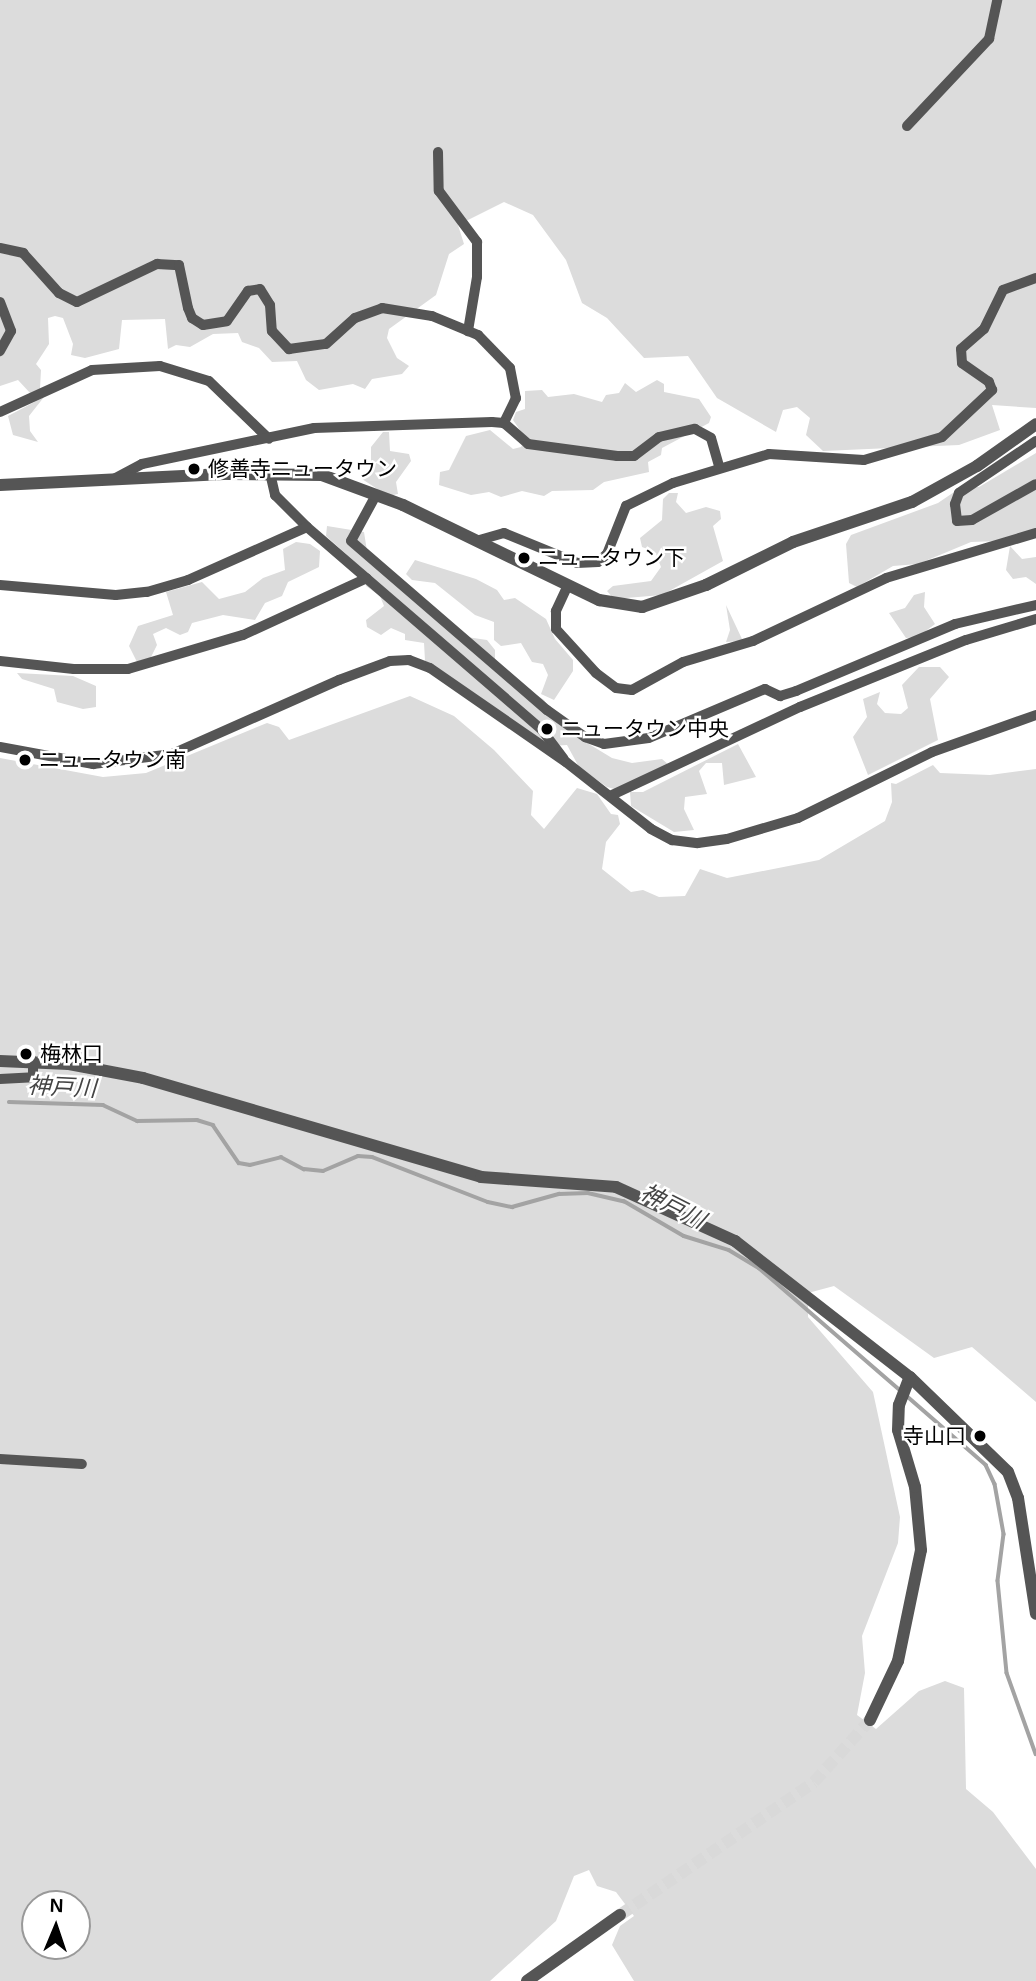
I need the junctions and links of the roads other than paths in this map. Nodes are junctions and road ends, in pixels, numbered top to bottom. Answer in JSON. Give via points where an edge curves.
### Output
{"nodes":[{"id":1,"x":997,"y":0,"type":"edge"},
{"id":2,"x":907,"y":126,"type":"dead end"},
{"id":3,"x":438,"y":152,"type":"dead end"},
{"id":4,"x":0,"y":248,"type":"edge"},
{"id":5,"x":1036,"y":278,"type":"edge"},
{"id":6,"x":0,"y":302,"type":"edge"},
{"id":7,"x":468,"y":331,"type":"junction"},
{"id":8,"x":0,"y":351,"type":"edge"},
{"id":9,"x":0,"y":412,"type":"edge"},
{"id":10,"x":504,"y":422,"type":"junction"},
{"id":11,"x":1036,"y":424,"type":"edge"},
{"id":12,"x":269,"y":439,"type":"junction"},
{"id":13,"x":1036,"y":441,"type":"edge"},
{"id":14,"x":719,"y":466,"type":"junction"},
{"id":15,"x":270,"y":473,"type":"junction"},
{"id":16,"x":112,"y":480,"type":"junction"},
{"id":17,"x":1036,"y":484,"type":"edge"},
{"id":18,"x":0,"y":485,"type":"edge"},
{"id":19,"x":376,"y":495,"type":"junction"},
{"id":20,"x":307,"y":527,"type":"junction"},
{"id":21,"x":1036,"y":533,"type":"edge"},
{"id":22,"x":476,"y":541,"type":"junction"},
{"id":23,"x":367,"y":578,"type":"junction"},
{"id":24,"x":0,"y":585,"type":"edge"},
{"id":25,"x":568,"y":585,"type":"junction"},
{"id":26,"x":1036,"y":605,"type":"edge"},
{"id":27,"x":1036,"y":619,"type":"edge"},
{"id":28,"x":0,"y":661,"type":"edge"},
{"id":29,"x":1036,"y":715,"type":"edge"},
{"id":30,"x":0,"y":747,"type":"edge"},
{"id":31,"x":566,"y":762,"type":"junction"},
{"id":32,"x":612,"y":795,"type":"junction"},
{"id":33,"x":0,"y":1060,"type":"edge"},
{"id":34,"x":33,"y":1061,"type":"junction"},
{"id":35,"x":0,"y":1079,"type":"edge"},
{"id":36,"x":911,"y":1377,"type":"junction"},
{"id":37,"x":0,"y":1459,"type":"edge"},
{"id":38,"x":82,"y":1464,"type":"dead end"},
{"id":39,"x":1036,"y":1614,"type":"edge"},
{"id":40,"x":870,"y":1720,"type":"tunnel mouth"},
{"id":41,"x":620,"y":1915,"type":"tunnel mouth"},
{"id":42,"x":527,"y":1981,"type":"edge"}],
"edges":[{"from":1,"to":2,"type":"street","via":[[989,39]]},
{"from":3,"to":7,"type":"street","via":[[439,191],[477,242],[477,277]]},
{"from":4,"to":7,"type":"street","via":[[13,247],[23,253],[60,293],[78,302],[157,264],[179,265],[192,318],[204,325],[227,321],[247,291],[260,289],[270,304],[272,331],[289,349],[326,344],[355,318],[382,308],[410,309]]},
{"from":5,"to":14,"type":"street","via":[[1003,290],[984,329],[961,349],[962,363],[989,382],[992,390],[949,432],[864,460],[781,452]]},
{"from":6,"to":8,"type":"street","via":[[11,331]]},
{"from":7,"to":10,"type":"street","via":[[490,344],[514,375],[516,398]]},
{"from":9,"to":12,"type":"street","via":[[92,370],[160,366],[209,381]]},
{"from":10,"to":12,"type":"street","via":[[349,425]]},
{"from":10,"to":14,"type":"street","via":[[528,444],[617,456],[634,456],[659,437],[695,429],[711,438]]},
{"from":11,"to":25,"type":"street","via":[[977,466],[912,502],[755,557],[666,601],[620,607]]},
{"from":12,"to":16,"type":"street","via":[[142,464]]},
{"from":13,"to":17,"type":"street","via":[[959,493],[957,521],[972,520]]},
{"from":14,"to":22,"type":"street","via":[[633,500],[619,516],[607,554],[598,562],[577,563],[504,533]]},
{"from":15,"to":16,"type":"street"},
{"from":15,"to":19,"type":"street","via":[[322,475]]},
{"from":15,"to":20,"type":"street","via":[[275,495]]},
{"from":16,"to":18,"type":"street"},
{"from":19,"to":22,"type":"street"},
{"from":19,"to":26,"type":"street","via":[[351,541],[547,709],[584,737],[604,744],[649,738],[765,689],[780,696],[796,691],[955,624]]},
{"from":20,"to":23,"type":"street"},
{"from":20,"to":24,"type":"street","via":[[188,580],[147,592],[116,595]]},
{"from":21,"to":25,"type":"street","via":[[886,578],[753,641],[683,662],[632,690],[616,688],[596,673],[556,629],[556,611]]},
{"from":22,"to":25,"type":"street"},
{"from":23,"to":28,"type":"street","via":[[243,635],[128,669],[74,670]]},
{"from":23,"to":31,"type":"street","via":[[542,730]]},
{"from":27,"to":32,"type":"street","via":[[965,640],[800,707]]},
{"from":29,"to":32,"type":"street","via":[[932,752],[798,818],[713,842],[684,842],[660,835]]},
{"from":30,"to":31,"type":"street","via":[[93,764],[172,754],[339,680],[399,659],[430,668]]},
{"from":31,"to":32,"type":"street"},
{"from":33,"to":34,"type":"street"},
{"from":34,"to":35,"type":"street","via":[[33,1077]]},
{"from":34,"to":36,"type":"street","via":[[97,1068],[169,1084],[471,1175],[596,1182],[637,1193],[735,1241]]},
{"from":36,"to":39,"type":"street","via":[[987,1449],[1015,1483]]},
{"from":36,"to":40,"type":"street","via":[[899,1405],[898,1430],[915,1488],[920,1550],[898,1661]]},
{"from":37,"to":38,"type":"street"},
{"from":41,"to":42,"type":"street"}]}
